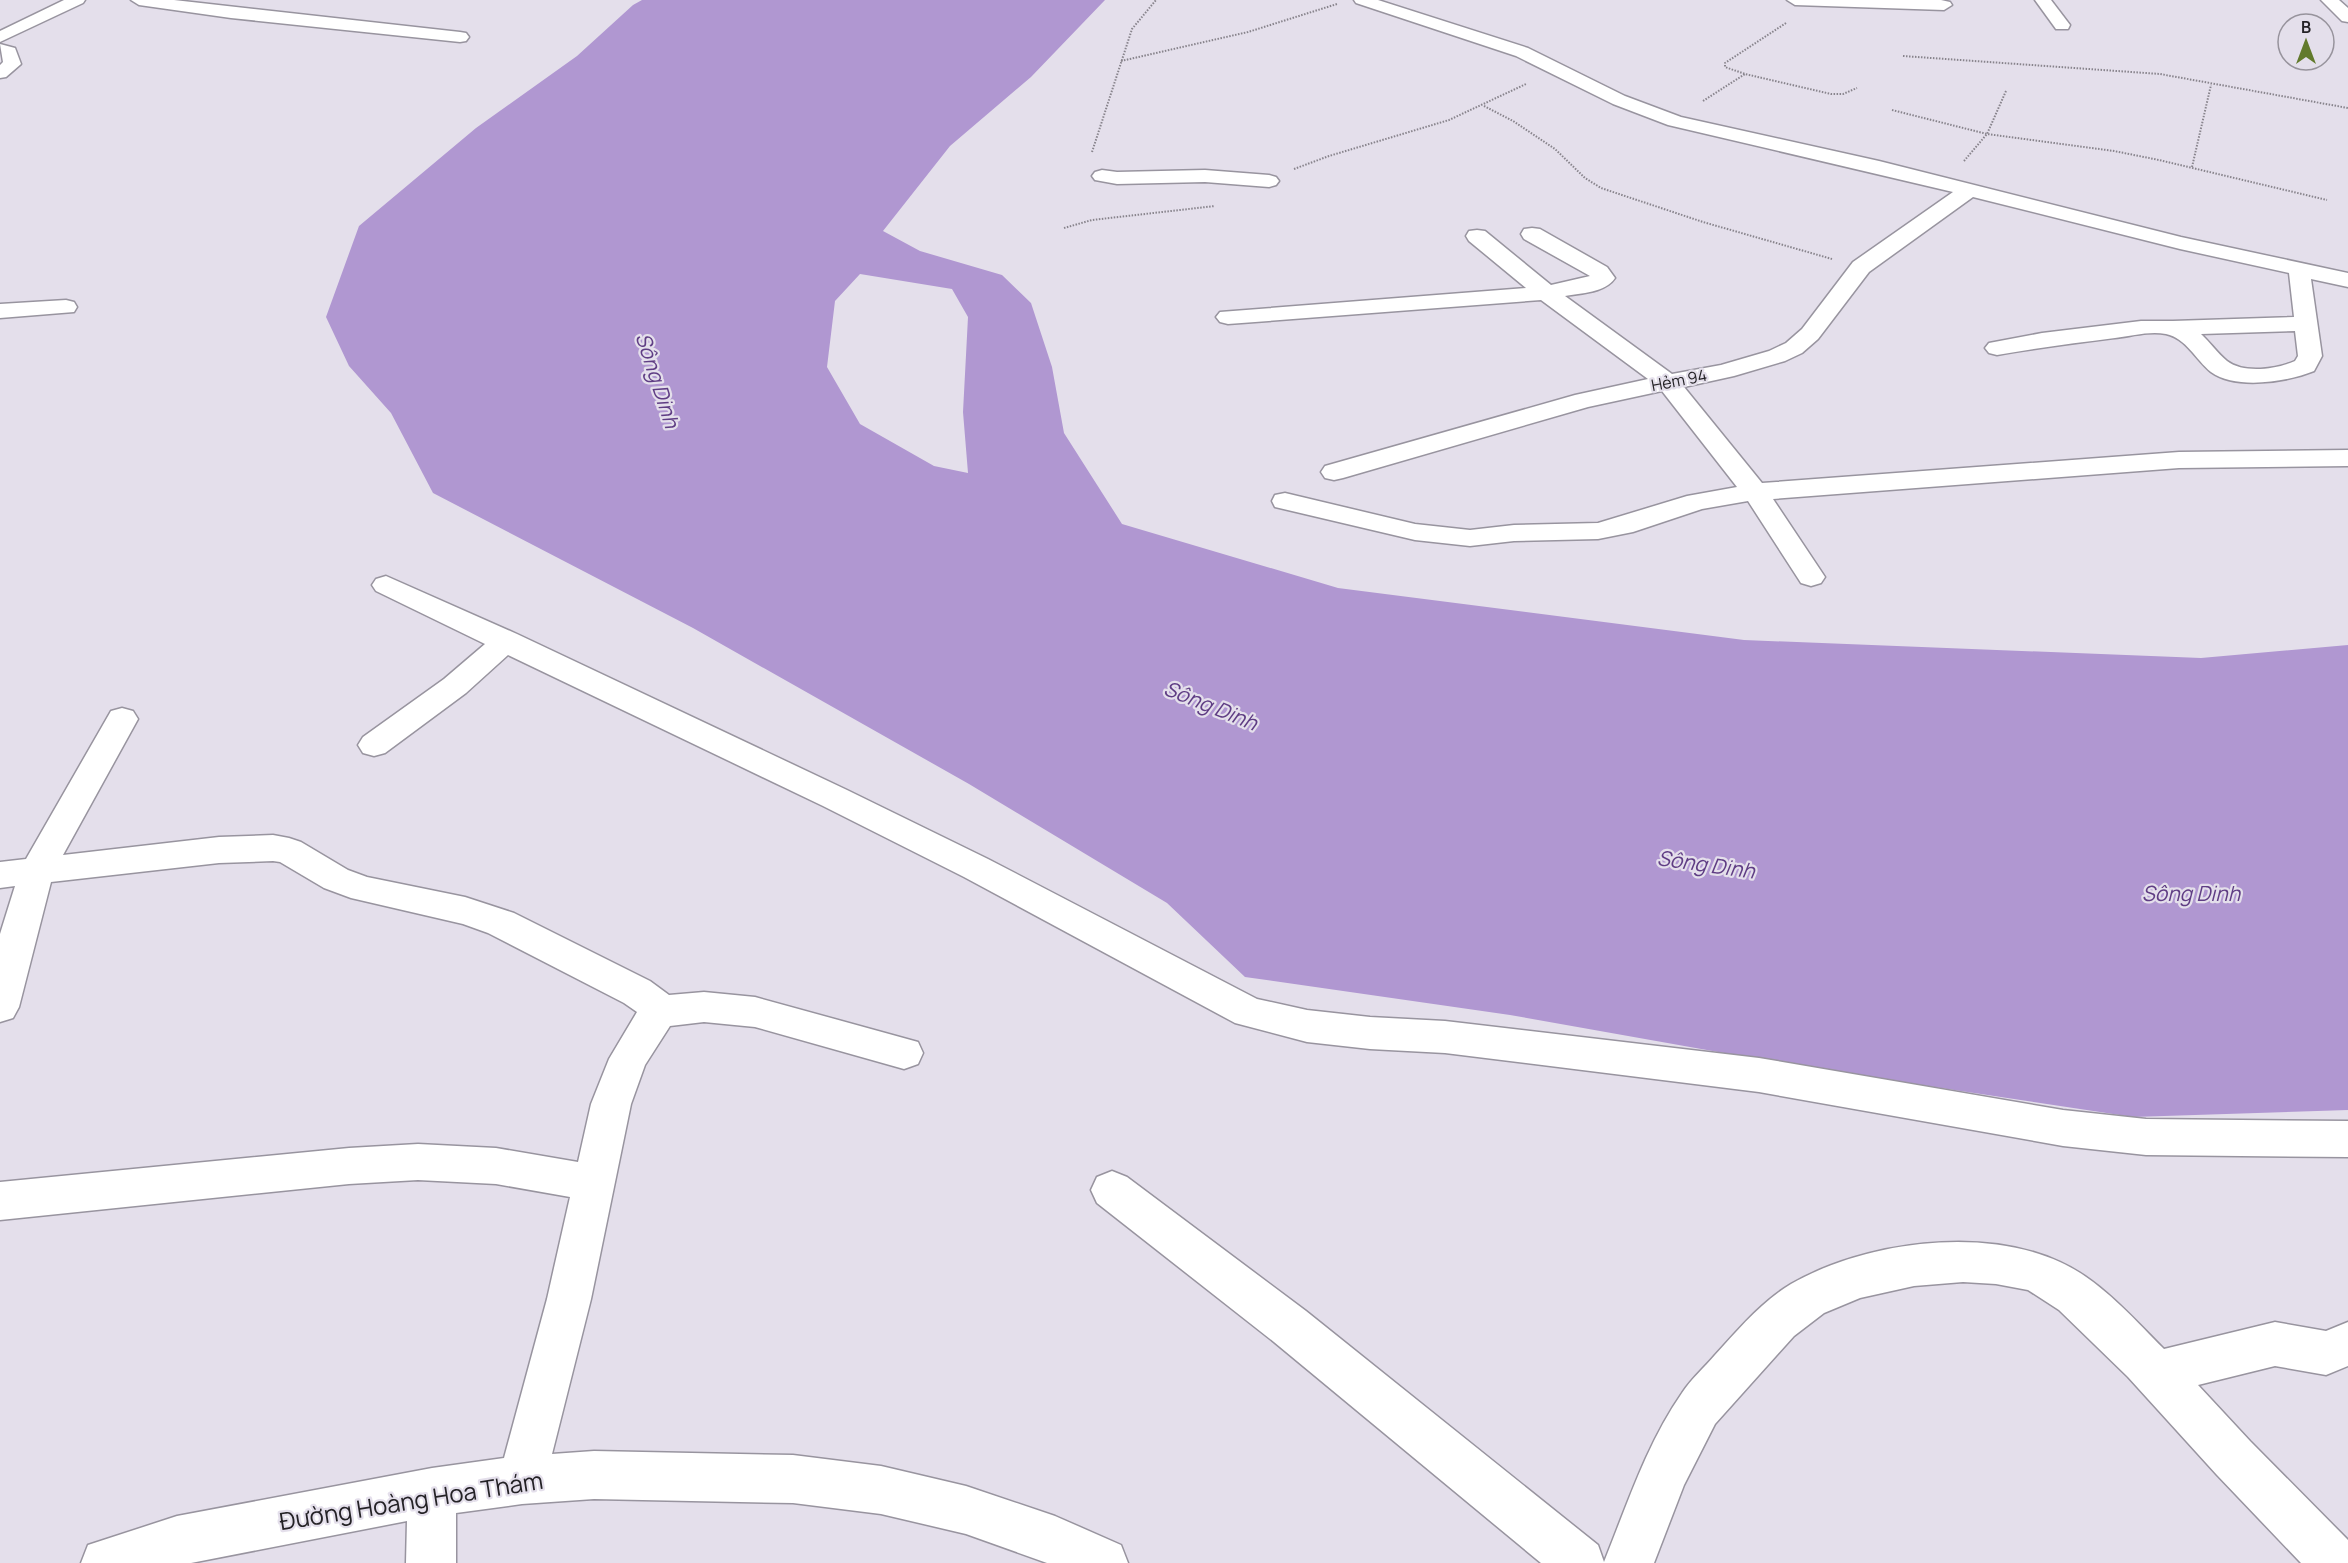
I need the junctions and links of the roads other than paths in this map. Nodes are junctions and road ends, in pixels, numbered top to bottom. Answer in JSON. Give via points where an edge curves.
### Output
{"nodes":[{"id":1,"x":77,"y":0,"type":"edge"},
{"id":2,"x":139,"y":0,"type":"edge"},
{"id":3,"x":1362,"y":0,"type":"edge"},
{"id":4,"x":1796,"y":0,"type":"edge"},
{"id":5,"x":2043,"y":0,"type":"edge"},
{"id":6,"x":2329,"y":0,"type":"edge"},
{"id":7,"x":1811,"y":1,"type":"edge"},
{"id":8,"x":1944,"y":5,"type":"dead end"},
{"id":9,"x":2348,"y":17,"type":"edge"},
{"id":10,"x":2062,"y":25,"type":"dead end"},
{"id":11,"x":0,"y":37,"type":"edge"},
{"id":12,"x":460,"y":37,"type":"dead end"},
{"id":13,"x":0,"y":49,"type":"edge"},
{"id":14,"x":0,"y":73,"type":"edge"},
{"id":15,"x":1102,"y":176,"type":"road end"},
{"id":16,"x":1269,"y":181,"type":"road end"},
{"id":17,"x":1968,"y":191,"type":"junction"},
{"id":18,"x":1532,"y":234,"type":"dead end"},
{"id":19,"x":1477,"y":236,"type":"dead end"},
{"id":20,"x":2299,"y":269,"type":"junction"},
{"id":21,"x":2348,"y":280,"type":"edge"},
{"id":22,"x":1546,"y":293,"type":"junction"},
{"id":23,"x":66,"y":307,"type":"dead end"},
{"id":24,"x":0,"y":311,"type":"edge"},
{"id":25,"x":1228,"y":317,"type":"dead end"},
{"id":26,"x":2306,"y":324,"type":"junction"},
{"id":27,"x":2175,"y":328,"type":"junction"},
{"id":28,"x":1997,"y":348,"type":"dead end"},
{"id":29,"x":1667,"y":382,"type":"junction"},
{"id":30,"x":2348,"y":458,"type":"edge"},
{"id":31,"x":1334,"y":472,"type":"dead end"},
{"id":32,"x":1755,"y":492,"type":"junction"},
{"id":33,"x":1285,"y":501,"type":"dead end"},
{"id":34,"x":1811,"y":577,"type":"dead end"},
{"id":35,"x":386,"y":585,"type":"dead end"},
{"id":36,"x":506,"y":641,"type":"junction"},
{"id":37,"x":122,"y":719,"type":"dead end"},
{"id":38,"x":374,"y":745,"type":"dead end"},
{"id":39,"x":37,"y":871,"type":"junction"},
{"id":40,"x":0,"y":875,"type":"edge"},
{"id":41,"x":0,"y":1007,"type":"edge"},
{"id":42,"x":657,"y":1012,"type":"junction"},
{"id":43,"x":904,"y":1053,"type":"dead end"},
{"id":44,"x":2348,"y":1138,"type":"edge"},
{"id":45,"x":593,"y":1182,"type":"junction"},
{"id":46,"x":1112,"y":1190,"type":"dead end"},
{"id":47,"x":0,"y":1201,"type":"edge"},
{"id":48,"x":2348,"y":1344,"type":"edge"},
{"id":49,"x":2157,"y":1373,"type":"junction"},
{"id":50,"x":522,"y":1480,"type":"junction"},
{"id":51,"x":432,"y":1492,"type":"junction"},
{"id":52,"x":106,"y":1563,"type":"edge"},
{"id":53,"x":431,"y":1563,"type":"edge"},
{"id":54,"x":1103,"y":1563,"type":"edge"},
{"id":55,"x":1580,"y":1563,"type":"edge"},
{"id":56,"x":1629,"y":1563,"type":"edge"},
{"id":57,"x":2336,"y":1563,"type":"edge"}],
"edges":[{"from":1,"to":11,"type":"street"},
{"from":2,"to":12,"type":"street"},
{"from":3,"to":17,"type":"street","via":[[1522,52],[1619,100],[1675,121]]},
{"from":4,"to":7,"type":"street"},
{"from":5,"to":10,"type":"street"},
{"from":6,"to":9,"type":"street"},
{"from":7,"to":8,"type":"street"},
{"from":13,"to":14,"type":"street","via":[[12,57],[12,64]]},
{"from":15,"to":16,"type":"street","via":[[1205,176]]},
{"from":17,"to":20,"type":"street"},
{"from":17,"to":29,"type":"street","name":"Hẻm 94","via":[[1862,267],[1794,348],[1761,361]]},
{"from":18,"to":22,"type":"street","via":[[1603,275],[1602,281],[1590,285]]},
{"from":19,"to":22,"type":"street"},
{"from":20,"to":21,"type":"street"},
{"from":20,"to":26,"type":"street"},
{"from":22,"to":25,"type":"street"},
{"from":22,"to":29,"type":"street"},
{"from":23,"to":24,"type":"street"},
{"from":26,"to":27,"type":"street"},
{"from":26,"to":27,"type":"street","via":[[2309,362],[2291,372],[2262,374],[2223,369]]},
{"from":27,"to":28,"type":"street","via":[[2102,332]]},
{"from":29,"to":31,"type":"street","name":"Hẻm 94","via":[[1584,400]]},
{"from":29,"to":32,"type":"street"},
{"from":30,"to":32,"type":"street","via":[[2179,460]]},
{"from":32,"to":33,"type":"street","via":[[1697,502],[1598,531],[1470,538],[1415,532]]},
{"from":32,"to":34,"type":"street"},
{"from":35,"to":36,"type":"street"},
{"from":36,"to":38,"type":"street","via":[[455,686]]},
{"from":36,"to":44,"type":"street","via":[[966,863],[1248,1012],[1307,1026],[1445,1037],[1759,1075],[2063,1128],[2158,1137]]},
{"from":37,"to":39,"type":"street"},
{"from":39,"to":40,"type":"street"},
{"from":39,"to":41,"type":"street"},
{"from":39,"to":42,"type":"street","via":[[219,850],[289,851],[336,879],[363,889],[465,911],[501,923],[637,992],[656,1006]]},
{"from":42,"to":43,"type":"street","via":[[704,1007],[755,1012]]},
{"from":42,"to":45,"type":"street","via":[[619,1080]]},
{"from":45,"to":47,"type":"street","via":[[496,1167],[418,1162]]},
{"from":45,"to":50,"type":"street","via":[[569,1299]]},
{"from":46,"to":55,"type":"street","via":[[1342,1366]]},
{"from":48,"to":49,"type":"street","via":[[2326,1353],[2275,1344]]},
{"from":49,"to":56,"type":"street","via":[[2083,1302],[2057,1283],[2027,1269],[1957,1261],[1871,1275],[1840,1286],[1797,1305],[1762,1335],[1696,1412]]},
{"from":49,"to":57,"type":"street"},
{"from":50,"to":51,"type":"street","name":"Đường Hoàng Hoa Thám"},
{"from":50,"to":54,"type":"street","name":"Đường Hoàng Hoa Thám","via":[[683,1475],[793,1479],[881,1490],[966,1510],[1055,1541]]},
{"from":51,"to":52,"type":"street","name":"Đường Hoàng Hoa Thám","via":[[177,1541]]},
{"from":51,"to":53,"type":"street"}]}
